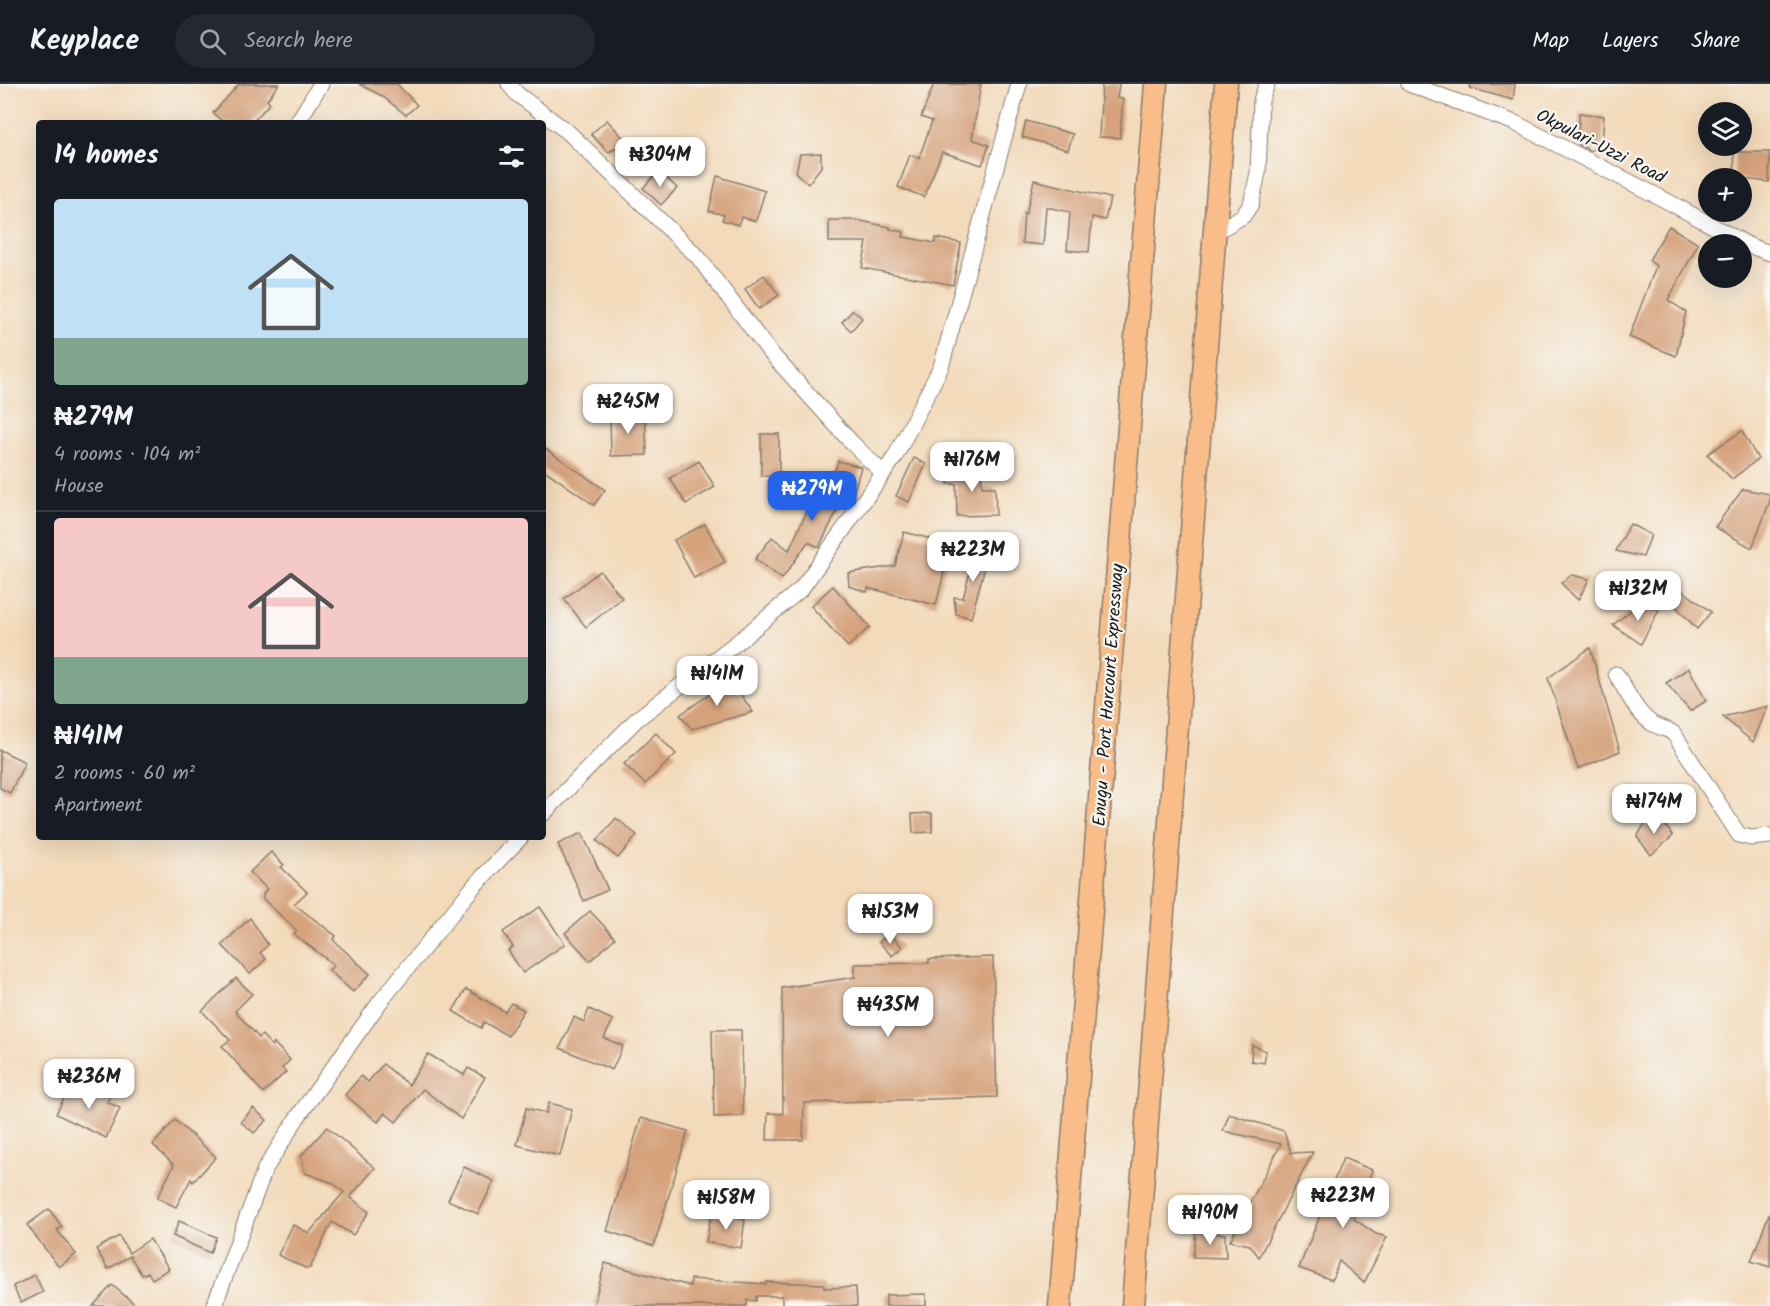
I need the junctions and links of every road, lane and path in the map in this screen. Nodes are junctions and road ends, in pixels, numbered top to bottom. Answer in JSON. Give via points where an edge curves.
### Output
{"nodes":[{"id":1,"x":321,"y":84,"type":"edge"},
{"id":2,"x":510,"y":84,"type":"edge"},
{"id":3,"x":1019,"y":84,"type":"edge"},
{"id":4,"x":1156,"y":84,"type":"edge"},
{"id":5,"x":1226,"y":84,"type":"edge"},
{"id":6,"x":1267,"y":84,"type":"edge"},
{"id":7,"x":1409,"y":84,"type":"edge"},
{"id":8,"x":299,"y":120,"type":"edge"},
{"id":9,"x":1214,"y":233,"type":"junction"},
{"id":10,"x":1770,"y":253,"type":"edge"},
{"id":11,"x":882,"y":472,"type":"junction"},
{"id":12,"x":1616,"y":674,"type":"dead end"},
{"id":13,"x":546,"y":811,"type":"edge"},
{"id":14,"x":1770,"y":836,"type":"edge"},
{"id":15,"x":518,"y":840,"type":"edge"},
{"id":16,"x":214,"y":1306,"type":"edge"},
{"id":17,"x":1060,"y":1306,"type":"edge"},
{"id":18,"x":1133,"y":1306,"type":"edge"}],
"edges":[{"from":1,"to":8,"type":"street"},
{"from":2,"to":11,"type":"street","via":[[517,94],[568,133],[698,257],[768,350]]},
{"from":3,"to":11,"type":"street","via":[[940,367],[895,457]]},
{"from":4,"to":17,"type":"highway","name":"Enugu - Port Harcourt Expressway"},
{"from":5,"to":9,"type":"highway"},
{"from":6,"to":9,"type":"street","via":[[1260,99],[1258,173],[1251,204],[1243,216]]},
{"from":7,"to":10,"type":"street","name":"Okpulari-Uzzi Road","via":[[1515,123]]},
{"from":9,"to":18,"type":"highway"},
{"from":11,"to":13,"type":"street","via":[[801,589],[637,719]]},
{"from":12,"to":14,"type":"street","via":[[1641,714],[1674,734],[1739,835]]},
{"from":15,"to":16,"type":"street","via":[[474,886],[380,1002],[297,1118],[265,1169]]}]}
